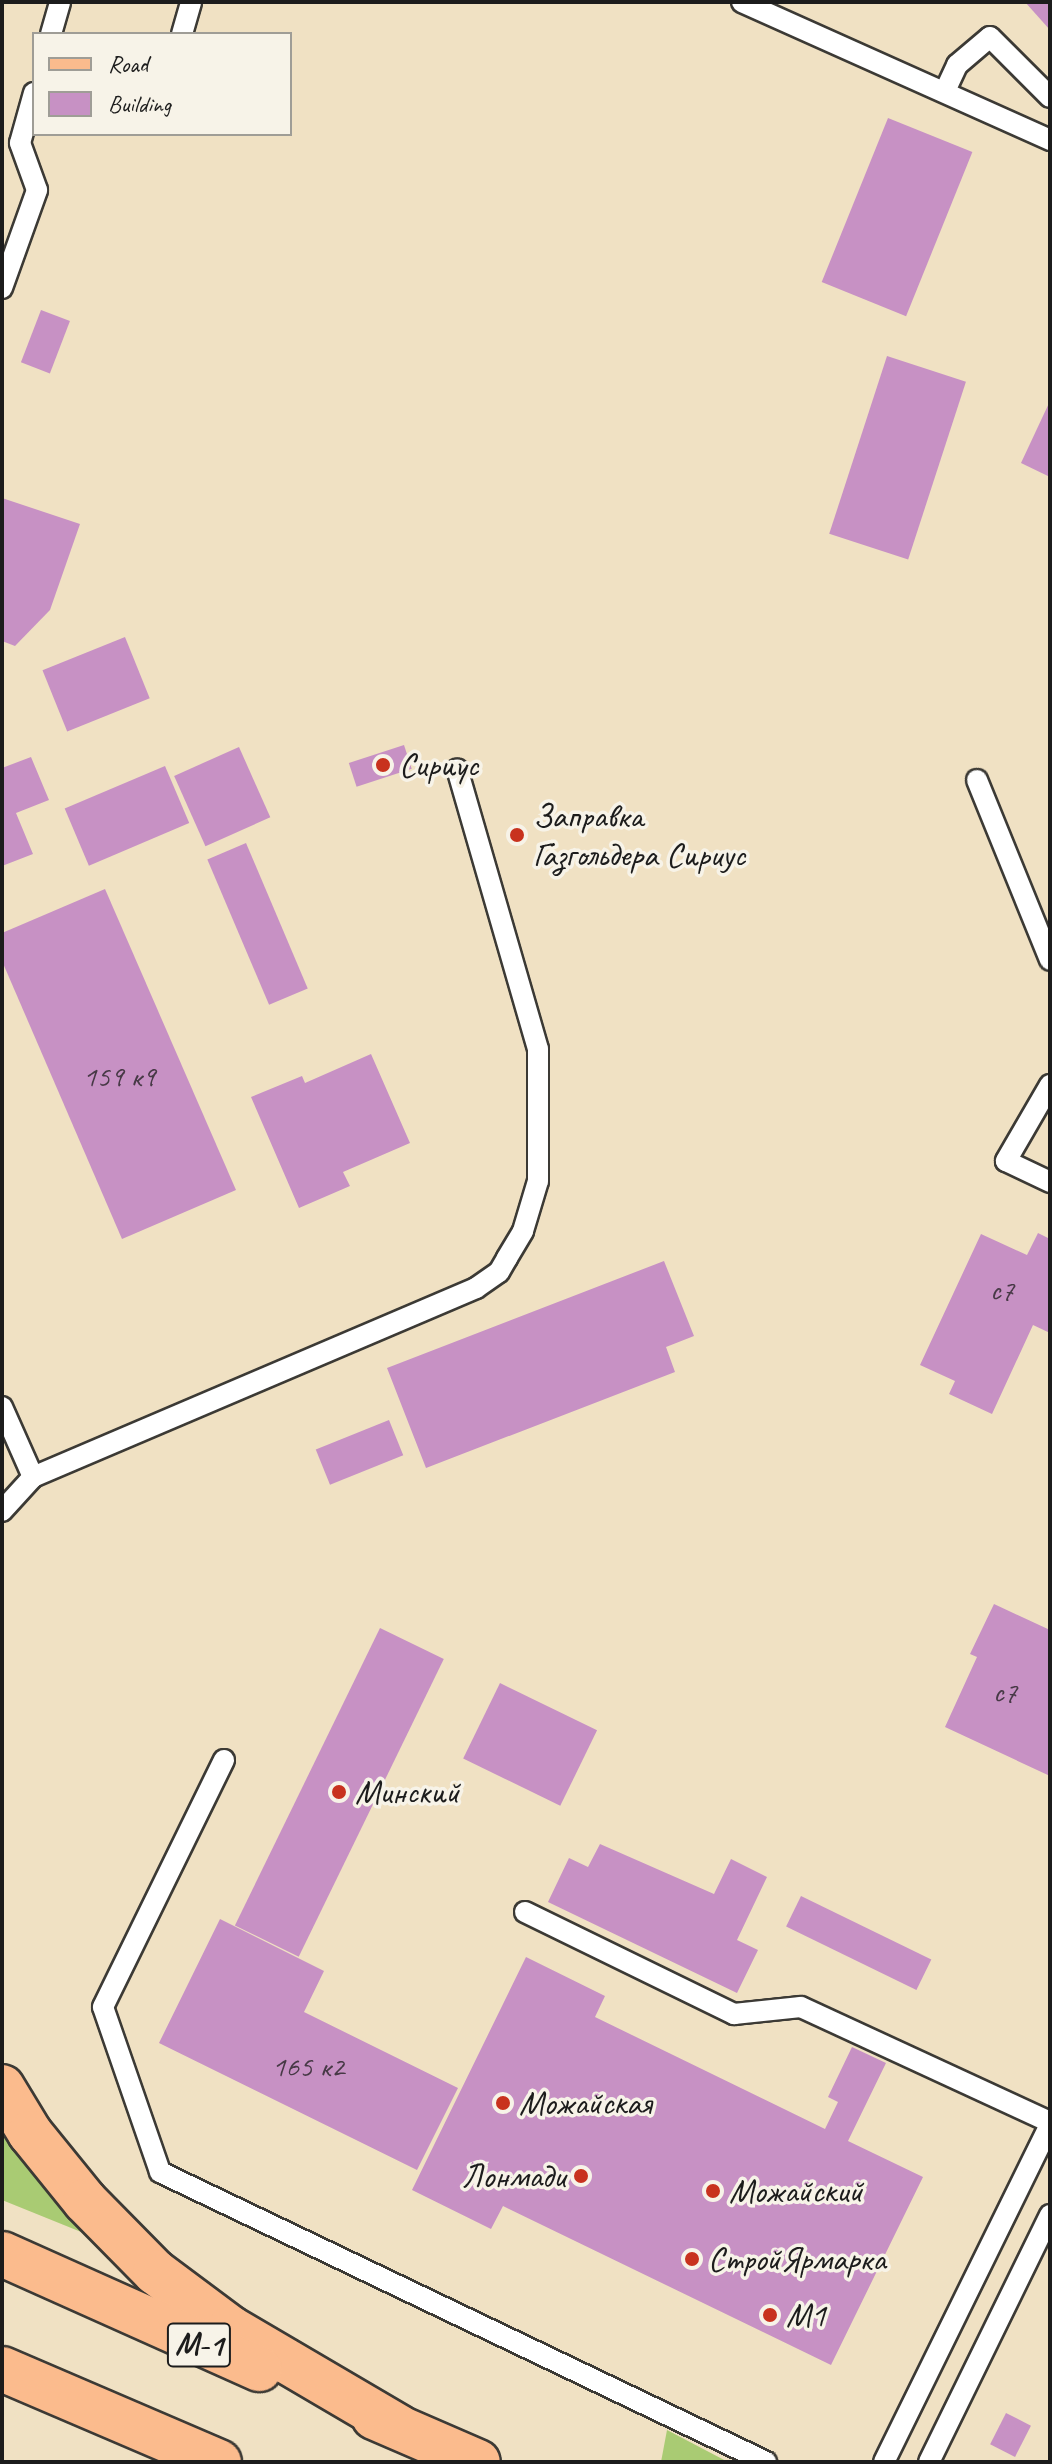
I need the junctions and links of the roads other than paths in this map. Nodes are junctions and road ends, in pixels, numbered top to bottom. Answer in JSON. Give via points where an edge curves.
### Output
{"nodes":[{"id":1,"x":60,"y":2,"type":"edge"},
{"id":2,"x":191,"y":2,"type":"edge"},
{"id":3,"x":742,"y":2,"type":"edge"},
{"id":4,"x":52,"y":32,"type":"edge"},
{"id":5,"x":183,"y":32,"type":"edge"},
{"id":6,"x":945,"y":91,"type":"junction"},
{"id":7,"x":1050,"y":97,"type":"edge"},
{"id":8,"x":32,"y":100,"type":"edge"},
{"id":9,"x":1050,"y":140,"type":"edge"},
{"id":10,"x":2,"y":288,"type":"edge"},
{"id":11,"x":457,"y":769,"type":"dead end"},
{"id":12,"x":977,"y":780,"type":"dead end"},
{"id":13,"x":1050,"y":960,"type":"edge"},
{"id":14,"x":1050,"y":1085,"type":"edge"},
{"id":15,"x":1050,"y":1182,"type":"edge"},
{"id":16,"x":2,"y":1407,"type":"edge"},
{"id":17,"x":33,"y":1477,"type":"junction"},
{"id":18,"x":2,"y":1511,"type":"edge"},
{"id":19,"x":224,"y":1760,"type":"dead end"},
{"id":20,"x":525,"y":1912,"type":"dead end"},
{"id":21,"x":2,"y":2087,"type":"edge"},
{"id":22,"x":1050,"y":2124,"type":"edge"},
{"id":23,"x":1050,"y":2215,"type":"edge"},
{"id":24,"x":2,"y":2254,"type":"edge"},
{"id":25,"x":2,"y":2369,"type":"edge"},
{"id":26,"x":399,"y":2427,"type":"junction"},
{"id":27,"x":219,"y":2462,"type":"edge"},
{"id":28,"x":478,"y":2462,"type":"edge"},
{"id":29,"x":766,"y":2462,"type":"edge"},
{"id":30,"x":884,"y":2462,"type":"edge"},
{"id":31,"x":929,"y":2462,"type":"edge"}],
"edges":[{"from":1,"to":4,"type":"lane"},
{"from":2,"to":5,"type":"lane"},
{"from":3,"to":6,"type":"lane"},
{"from":6,"to":7,"type":"lane","via":[[957,65],[990,37]]},
{"from":6,"to":9,"type":"lane"},
{"from":8,"to":10,"type":"lane","via":[[20,143],[37,190]]},
{"from":11,"to":17,"type":"lane","via":[[538,1049],[538,1181],[523,1231],[499,1272],[476,1288]]},
{"from":12,"to":13,"type":"lane"},
{"from":14,"to":15,"type":"lane","via":[[1006,1161]]},
{"from":16,"to":17,"type":"lane"},
{"from":17,"to":18,"type":"lane"},
{"from":19,"to":29,"type":"lane","via":[[103,2007],[160,2172]]},
{"from":20,"to":22,"type":"lane","via":[[734,2014],[801,2007]]},
{"from":21,"to":26,"type":"main road","via":[[30,2133],[85,2201],[155,2272],[230,2328]]},
{"from":22,"to":30,"type":"lane"},
{"from":23,"to":31,"type":"lane"},
{"from":24,"to":26,"type":"main road","number":"М-1","via":[[196,2343]]},
{"from":25,"to":27,"type":"main road"},
{"from":26,"to":28,"type":"main road","number":"М-1"}]}
